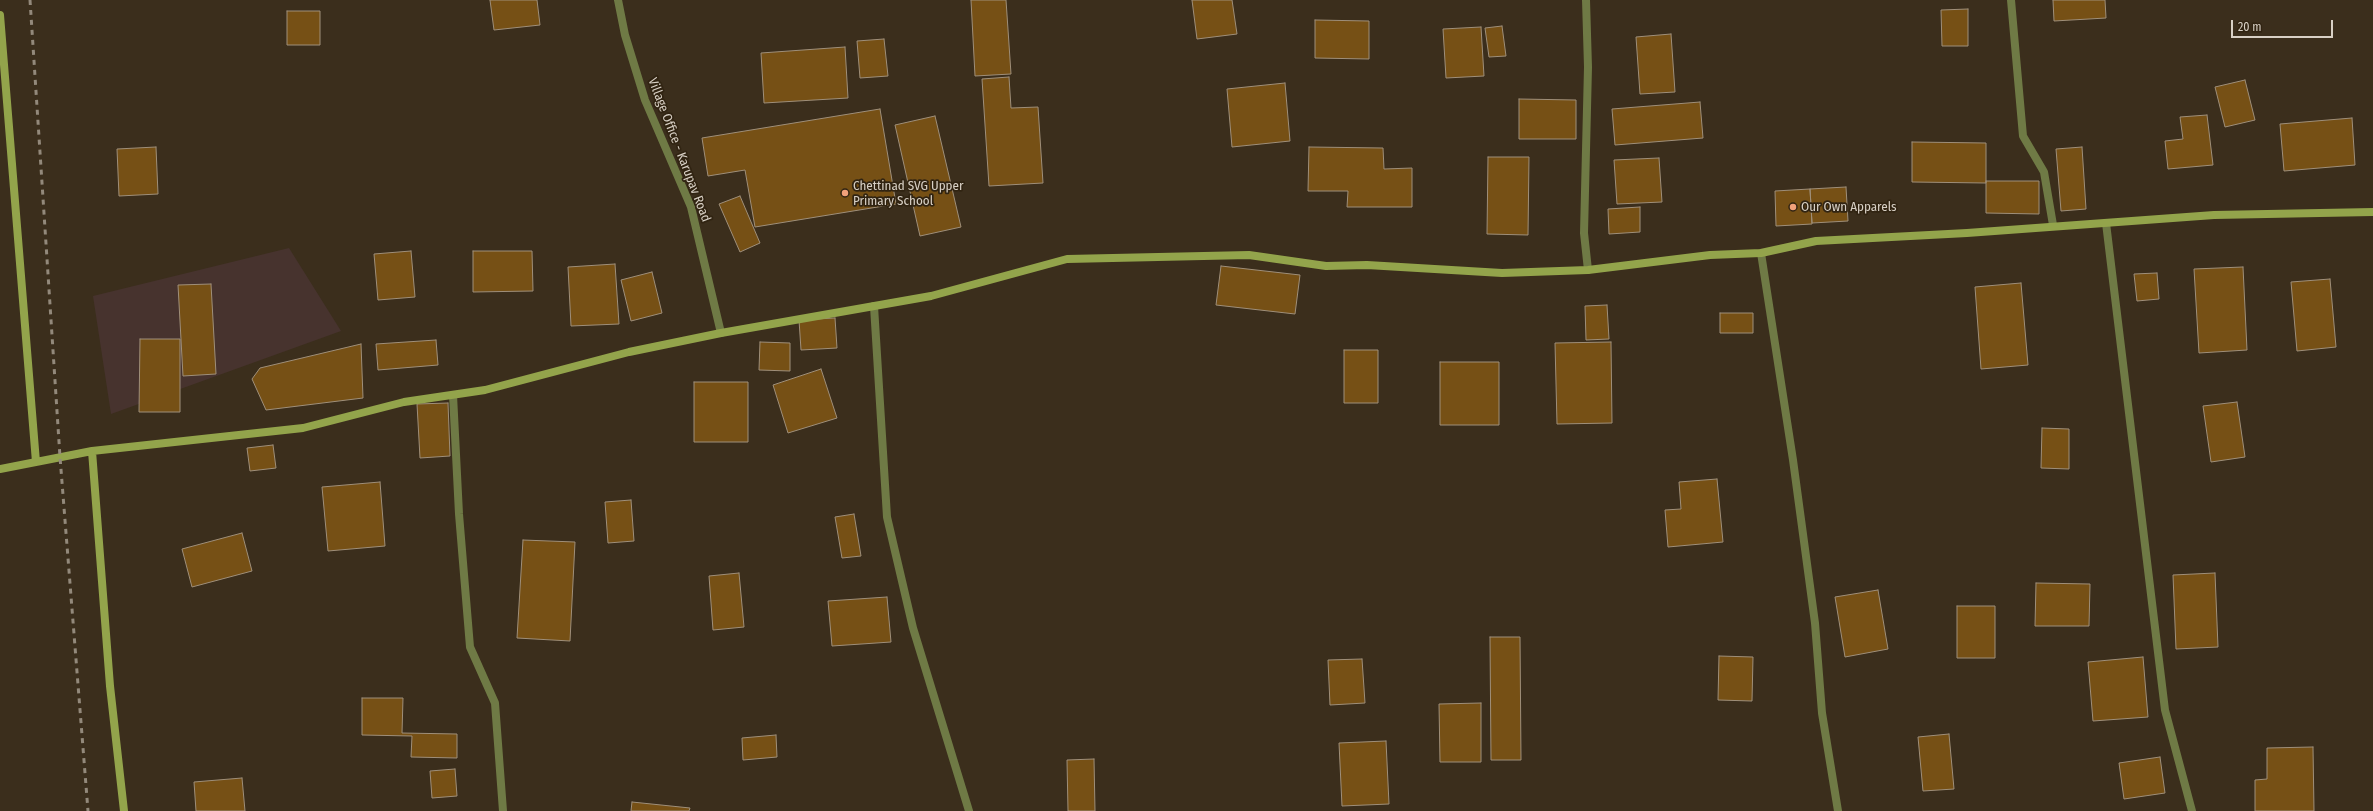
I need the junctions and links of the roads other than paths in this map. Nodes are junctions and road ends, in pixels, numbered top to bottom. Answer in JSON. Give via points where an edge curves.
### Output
{"nodes":[{"id":1,"x":618,"y":0,"type":"edge"},
{"id":2,"x":1586,"y":0,"type":"edge"},
{"id":3,"x":2011,"y":0,"type":"edge"},
{"id":4,"x":0,"y":15,"type":"edge"},
{"id":5,"x":2373,"y":212,"type":"edge"},
{"id":6,"x":2106,"y":223,"type":"junction"},
{"id":7,"x":2054,"y":225,"type":"junction"},
{"id":8,"x":1761,"y":253,"type":"junction"},
{"id":9,"x":1588,"y":270,"type":"junction"},
{"id":10,"x":874,"y":306,"type":"junction"},
{"id":11,"x":721,"y":333,"type":"junction"},
{"id":12,"x":453,"y":395,"type":"junction"},
{"id":13,"x":92,"y":451,"type":"junction"},
{"id":14,"x":36,"y":462,"type":"junction"},
{"id":15,"x":0,"y":469,"type":"edge"},
{"id":16,"x":124,"y":811,"type":"edge"},
{"id":17,"x":503,"y":811,"type":"edge"},
{"id":18,"x":969,"y":811,"type":"edge"},
{"id":19,"x":1838,"y":811,"type":"edge"},
{"id":20,"x":2192,"y":811,"type":"edge"}],
"edges":[{"from":1,"to":11,"type":"street","name":"Village Office - Karupav Road","via":[[645,100],[691,207]]},
{"from":2,"to":9,"type":"street","via":[[1588,90],[1584,234]]},
{"from":3,"to":7,"type":"street","via":[[2023,136],[2044,172]]},
{"from":4,"to":14,"type":"street"},
{"from":5,"to":6,"type":"street","via":[[2214,215]]},
{"from":6,"to":7,"type":"street"},
{"from":6,"to":20,"type":"street","via":[[2165,710]]},
{"from":7,"to":8,"type":"street","via":[[1967,233],[1816,241]]},
{"from":8,"to":9,"type":"street","via":[[1710,255]]},
{"from":8,"to":19,"type":"street","via":[[1794,460],[1815,623],[1822,713]]},
{"from":9,"to":10,"type":"street","via":[[1502,273],[1367,265],[1326,266],[1249,255],[1067,259],[931,296]]},
{"from":10,"to":11,"type":"street"},
{"from":10,"to":18,"type":"street","via":[[887,517],[913,628]]},
{"from":11,"to":12,"type":"street","via":[[629,352],[486,390]]},
{"from":12,"to":13,"type":"street","via":[[404,402],[303,428]]},
{"from":12,"to":17,"type":"street","via":[[459,514],[470,647],[495,703]]},
{"from":13,"to":14,"type":"street"},
{"from":13,"to":16,"type":"street","via":[[110,686]]},
{"from":14,"to":15,"type":"street"}]}
